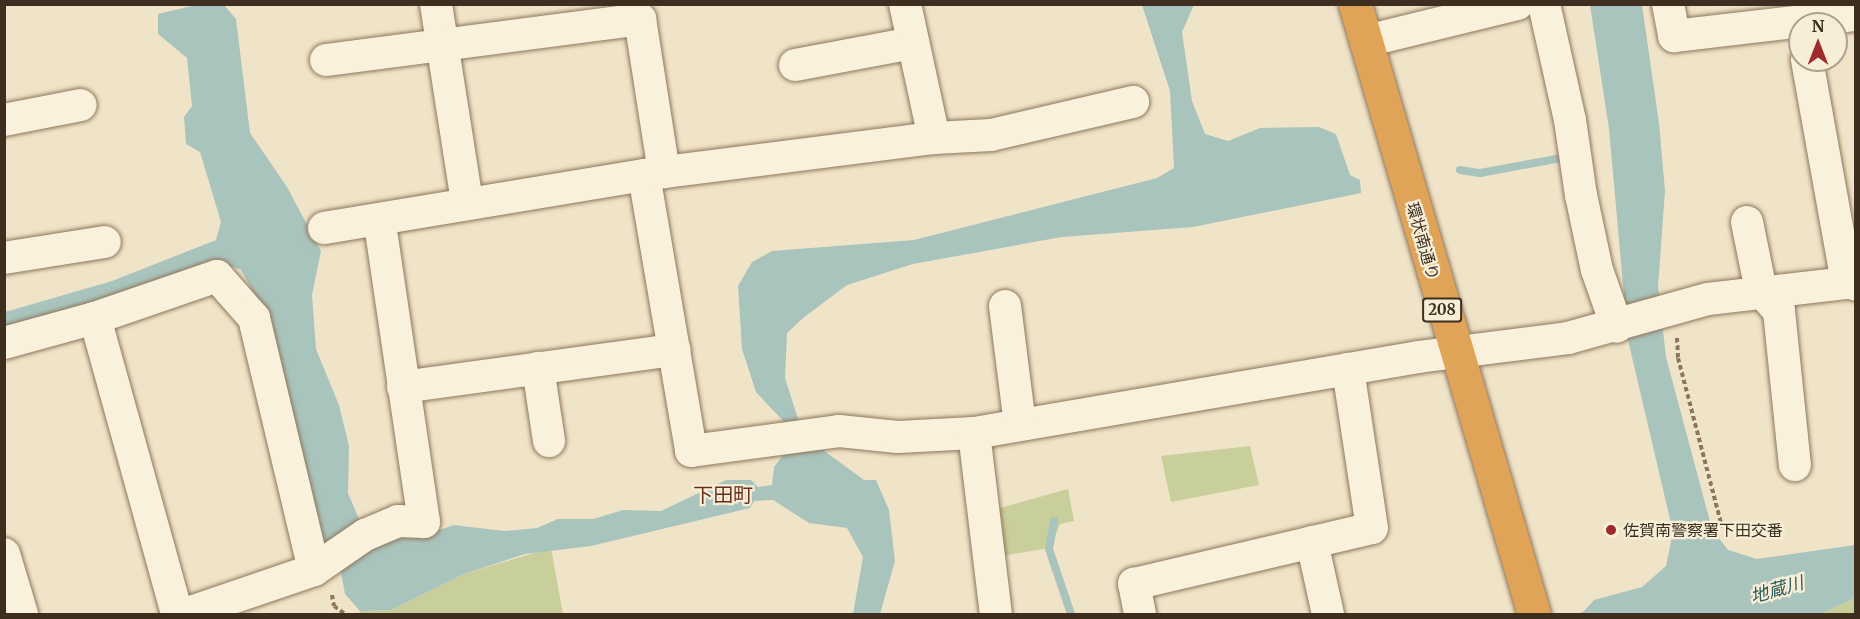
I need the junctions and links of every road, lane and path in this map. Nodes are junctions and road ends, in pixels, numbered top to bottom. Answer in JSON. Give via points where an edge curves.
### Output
{"nodes":[{"id":1,"x":436,"y":4,"type":"edge"},
{"id":2,"x":905,"y":4,"type":"edge"},
{"id":3,"x":1355,"y":4,"type":"edge"},
{"id":4,"x":1518,"y":4,"type":"edge"},
{"id":5,"x":1544,"y":4,"type":"edge"},
{"id":6,"x":1668,"y":4,"type":"edge"},
{"id":7,"x":1856,"y":15,"type":"edge"},
{"id":8,"x":1366,"y":41,"type":"junction"},
{"id":9,"x":913,"y":43,"type":"junction"},
{"id":10,"x":442,"y":45,"type":"junction"},
{"id":11,"x":326,"y":60,"type":"dead end"},
{"id":12,"x":795,"y":65,"type":"dead end"},
{"id":13,"x":1809,"y":72,"type":"edge"},
{"id":14,"x":1133,"y":102,"type":"dead end"},
{"id":15,"x":81,"y":105,"type":"dead end"},
{"id":16,"x":4,"y":120,"type":"edge"},
{"id":17,"x":934,"y":138,"type":"junction"},
{"id":18,"x":654,"y":173,"type":"junction"},
{"id":19,"x":467,"y":203,"type":"junction"},
{"id":20,"x":379,"y":219,"type":"junction"},
{"id":21,"x":1747,"y":222,"type":"dead end"},
{"id":22,"x":324,"y":228,"type":"dead end"},
{"id":23,"x":105,"y":242,"type":"dead end"},
{"id":24,"x":4,"y":258,"type":"edge"},
{"id":25,"x":1855,"y":283,"type":"edge"},
{"id":26,"x":1761,"y":291,"type":"junction"},
{"id":27,"x":1005,"y":306,"type":"dead end"},
{"id":28,"x":1675,"y":310,"type":"junction"},
{"id":29,"x":95,"y":318,"type":"junction"},
{"id":30,"x":1617,"y":327,"type":"junction"},
{"id":31,"x":4,"y":343,"type":"edge"},
{"id":32,"x":674,"y":350,"type":"junction"},
{"id":33,"x":1454,"y":351,"type":"junction"},
{"id":34,"x":538,"y":368,"type":"junction"},
{"id":35,"x":1348,"y":369,"type":"junction"},
{"id":36,"x":403,"y":387,"type":"junction"},
{"id":37,"x":1020,"y":424,"type":"junction"},
{"id":38,"x":974,"y":433,"type":"junction"},
{"id":39,"x":549,"y":441,"type":"dead end"},
{"id":40,"x":1795,"y":465,"type":"dead end"},
{"id":41,"x":1722,"y":527,"type":"dead end"},
{"id":42,"x":1312,"y":542,"type":"junction"},
{"id":43,"x":4,"y":554,"type":"edge"},
{"id":44,"x":322,"y":564,"type":"junction"},
{"id":45,"x":251,"y":604,"type":"edge"},
{"id":46,"x":22,"y":615,"type":"edge"},
{"id":47,"x":177,"y":615,"type":"edge"},
{"id":48,"x":185,"y":615,"type":"edge"},
{"id":49,"x":996,"y":615,"type":"edge"},
{"id":50,"x":1140,"y":615,"type":"edge"},
{"id":51,"x":1328,"y":615,"type":"edge"},
{"id":52,"x":1533,"y":615,"type":"edge"}],
"edges":[{"from":1,"to":10,"type":"street"},
{"from":2,"to":9,"type":"street"},
{"from":3,"to":8,"type":"highway","name":"環状南通り","number":"208"},
{"from":4,"to":8,"type":"street"},
{"from":5,"to":30,"type":"street","via":[[1597,270]]},
{"from":6,"to":7,"type":"street","via":[[1674,36]]},
{"from":8,"to":33,"type":"highway","name":"環状南通り","number":"208"},
{"from":9,"to":12,"type":"street"},
{"from":9,"to":17,"type":"street"},
{"from":10,"to":11,"type":"street"},
{"from":10,"to":18,"type":"street","via":[[640,19]]},
{"from":10,"to":19,"type":"street"},
{"from":13,"to":25,"type":"street","via":[[1844,266]]},
{"from":14,"to":17,"type":"street","via":[[991,135]]},
{"from":15,"to":16,"type":"street"},
{"from":17,"to":18,"type":"street"},
{"from":18,"to":19,"type":"street"},
{"from":18,"to":32,"type":"street"},
{"from":19,"to":20,"type":"street"},
{"from":20,"to":22,"type":"street"},
{"from":20,"to":36,"type":"street"},
{"from":21,"to":26,"type":"street"},
{"from":23,"to":24,"type":"street"},
{"from":25,"to":26,"type":"street"},
{"from":26,"to":28,"type":"street","via":[[1708,299]]},
{"from":26,"to":40,"type":"street","via":[[1779,311]]},
{"from":27,"to":37,"type":"street"},
{"from":28,"to":30,"type":"street"},
{"from":28,"to":41,"type":"path","via":[[1678,357]]},
{"from":29,"to":31,"type":"street"},
{"from":29,"to":44,"type":"street","via":[[217,276],[254,318]]},
{"from":29,"to":47,"type":"street"},
{"from":30,"to":33,"type":"street","via":[[1496,349]]},
{"from":32,"to":34,"type":"street"},
{"from":32,"to":38,"type":"street","via":[[691,451],[839,431],[898,437]]},
{"from":33,"to":35,"type":"street"},
{"from":33,"to":52,"type":"highway","name":"環状南通り","number":"208"},
{"from":34,"to":36,"type":"street"},
{"from":34,"to":39,"type":"street"},
{"from":35,"to":37,"type":"street"},
{"from":35,"to":42,"type":"street","via":[[1372,528]]},
{"from":36,"to":44,"type":"street","via":[[424,522],[398,521],[365,535]]},
{"from":37,"to":38,"type":"street"},
{"from":38,"to":49,"type":"street"},
{"from":42,"to":50,"type":"street","via":[[1134,584]]},
{"from":42,"to":51,"type":"street"},
{"from":43,"to":46,"type":"street"},
{"from":44,"to":45,"type":"street"},
{"from":45,"to":48,"type":"street"}]}
